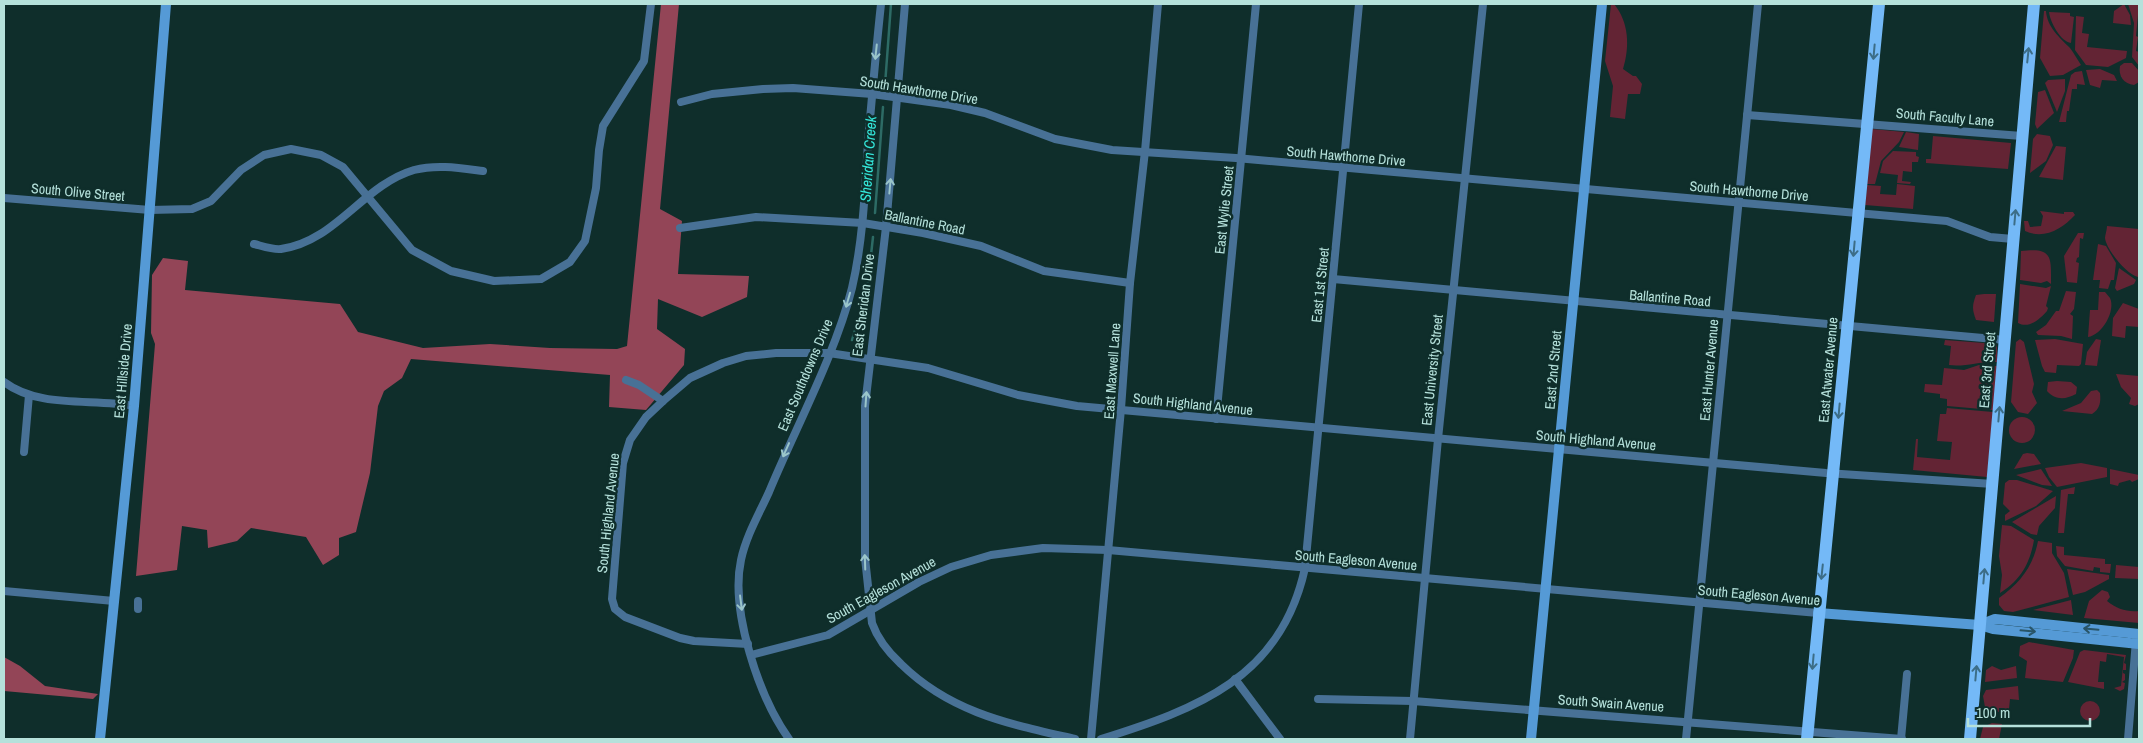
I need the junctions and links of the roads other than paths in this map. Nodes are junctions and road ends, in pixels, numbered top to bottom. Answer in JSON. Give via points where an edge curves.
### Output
{"nodes":[{"id":1,"x":166,"y":4,"type":"edge"},
{"id":2,"x":651,"y":4,"type":"edge"},
{"id":3,"x":882,"y":4,"type":"edge"},
{"id":4,"x":905,"y":4,"type":"edge"},
{"id":5,"x":1158,"y":4,"type":"edge"},
{"id":6,"x":1256,"y":4,"type":"edge"},
{"id":7,"x":1359,"y":4,"type":"edge"},
{"id":8,"x":1483,"y":4,"type":"edge"},
{"id":9,"x":1602,"y":4,"type":"edge"},
{"id":10,"x":1758,"y":4,"type":"edge"},
{"id":11,"x":1879,"y":4,"type":"edge"},
{"id":12,"x":2034,"y":4,"type":"edge"},
{"id":13,"x":872,"y":94,"type":"junction"},
{"id":14,"x":898,"y":97,"type":"junction"},
{"id":15,"x":681,"y":102,"type":"dead end"},
{"id":16,"x":1747,"y":114,"type":"junction"},
{"id":17,"x":1867,"y":122,"type":"junction"},
{"id":18,"x":2022,"y":136,"type":"junction"},
{"id":19,"x":1145,"y":151,"type":"junction"},
{"id":20,"x":1241,"y":159,"type":"junction"},
{"id":21,"x":1344,"y":169,"type":"junction"},
{"id":22,"x":483,"y":171,"type":"dead end"},
{"id":23,"x":1465,"y":179,"type":"junction"},
{"id":24,"x":1584,"y":189,"type":"junction"},
{"id":25,"x":368,"y":196,"type":"junction"},
{"id":26,"x":4,"y":198,"type":"edge"},
{"id":27,"x":1738,"y":202,"type":"junction"},
{"id":28,"x":150,"y":210,"type":"junction"},
{"id":29,"x":1858,"y":214,"type":"junction"},
{"id":30,"x":862,"y":223,"type":"junction"},
{"id":31,"x":886,"y":227,"type":"junction"},
{"id":32,"x":680,"y":228,"type":"dead end"},
{"id":33,"x":2013,"y":239,"type":"junction"},
{"id":34,"x":254,"y":244,"type":"dead end"},
{"id":35,"x":1333,"y":279,"type":"junction"},
{"id":36,"x":1130,"y":283,"type":"junction"},
{"id":37,"x":1454,"y":289,"type":"junction"},
{"id":38,"x":1574,"y":301,"type":"junction"},
{"id":39,"x":1727,"y":316,"type":"junction"},
{"id":40,"x":1847,"y":326,"type":"junction"},
{"id":41,"x":2005,"y":340,"type":"junction"},
{"id":42,"x":829,"y":352,"type":"junction"},
{"id":43,"x":869,"y":358,"type":"junction"},
{"id":44,"x":626,"y":380,"type":"dead end"},
{"id":45,"x":4,"y":382,"type":"edge"},
{"id":46,"x":29,"y":394,"type":"junction"},
{"id":47,"x":663,"y":400,"type":"junction"},
{"id":48,"x":134,"y":406,"type":"junction"},
{"id":49,"x":1122,"y":409,"type":"junction"},
{"id":50,"x":1216,"y":419,"type":"junction"},
{"id":51,"x":1318,"y":428,"type":"junction"},
{"id":52,"x":1438,"y":439,"type":"junction"},
{"id":53,"x":1559,"y":449,"type":"junction"},
{"id":54,"x":24,"y":452,"type":"dead end"},
{"id":55,"x":1714,"y":463,"type":"junction"},
{"id":56,"x":1833,"y":473,"type":"junction"},
{"id":57,"x":1993,"y":484,"type":"junction"},
{"id":58,"x":1108,"y":550,"type":"junction"},
{"id":59,"x":1305,"y":568,"type":"junction"},
{"id":60,"x":1424,"y":580,"type":"junction"},
{"id":61,"x":4,"y":591,"type":"edge"},
{"id":62,"x":1546,"y":591,"type":"junction"},
{"id":63,"x":114,"y":601,"type":"junction"},
{"id":64,"x":1699,"y":604,"type":"junction"},
{"id":65,"x":870,"y":610,"type":"junction"},
{"id":66,"x":1818,"y":613,"type":"junction"},
{"id":67,"x":1980,"y":625,"type":"junction"},
{"id":68,"x":2138,"y":639,"type":"edge"},
{"id":69,"x":748,"y":644,"type":"junction"},
{"id":70,"x":751,"y":655,"type":"junction"},
{"id":71,"x":1907,"y":674,"type":"dead end"},
{"id":72,"x":1235,"y":679,"type":"junction"},
{"id":73,"x":1318,"y":699,"type":"dead end"},
{"id":74,"x":1413,"y":701,"type":"junction"},
{"id":75,"x":1533,"y":710,"type":"junction"},
{"id":76,"x":1687,"y":722,"type":"junction"},
{"id":77,"x":1807,"y":735,"type":"edge"},
{"id":78,"x":100,"y":739,"type":"edge"},
{"id":79,"x":789,"y":739,"type":"edge"},
{"id":80,"x":1076,"y":739,"type":"edge"},
{"id":81,"x":1091,"y":739,"type":"edge"},
{"id":82,"x":1101,"y":739,"type":"edge"},
{"id":83,"x":1280,"y":739,"type":"edge"},
{"id":84,"x":1410,"y":739,"type":"edge"},
{"id":85,"x":1531,"y":739,"type":"edge"},
{"id":86,"x":1686,"y":739,"type":"edge"},
{"id":87,"x":1902,"y":739,"type":"edge"},
{"id":88,"x":1970,"y":739,"type":"edge"},
{"id":89,"x":2128,"y":739,"type":"edge"}],
"edges":[{"from":1,"to":28,"type":"street","name":"East Hillside Drive"},
{"from":2,"to":25,"type":"street","name":"South Olive Street","via":[[644,61],[603,126],[596,188],[585,241],[563,268],[541,279],[494,281],[451,271],[412,250]]},
{"from":3,"to":13,"type":"street","name":"East Southdowns Drive","one_way":true},
{"from":4,"to":14,"type":"street","name":"East Sheridan Drive"},
{"from":5,"to":19,"type":"street","name":"East Maxwell Lane"},
{"from":6,"to":20,"type":"street","name":"East Wylie Street"},
{"from":7,"to":21,"type":"street","name":"East 1st Street"},
{"from":8,"to":23,"type":"street","name":"East University Street"},
{"from":9,"to":24,"type":"street","name":"East 2nd Street"},
{"from":10,"to":16,"type":"street","name":"East Hunter Avenue"},
{"from":11,"to":17,"type":"main road","name":"East Atwater Avenue","one_way":true},
{"from":18,"to":12,"type":"main road","name":"East 3rd Street","one_way":true},
{"from":13,"to":14,"type":"street","name":"South Hawthorne Drive"},
{"from":13,"to":15,"type":"street","name":"South Hawthorne Drive","via":[[763,89],[712,94]]},
{"from":13,"to":30,"type":"street","name":"East Southdowns Drive"},
{"from":14,"to":19,"type":"street","name":"South Hawthorne Drive","via":[[951,104],[1080,145]]},
{"from":31,"to":14,"type":"street","name":"East Sheridan Drive","one_way":true},
{"from":16,"to":17,"type":"street","name":"South Faculty Lane"},
{"from":16,"to":27,"type":"street","name":"East Hunter Avenue"},
{"from":17,"to":18,"type":"street","name":"South Faculty Lane"},
{"from":17,"to":29,"type":"main road","name":"East Atwater Avenue"},
{"from":33,"to":18,"type":"main road","name":"East 3rd Street","one_way":true},
{"from":19,"to":20,"type":"street","name":"South Hawthorne Drive"},
{"from":19,"to":36,"type":"street","name":"East Maxwell Lane"},
{"from":20,"to":21,"type":"street","name":"South Hawthorne Drive"},
{"from":20,"to":50,"type":"street","name":"East Wylie Street"},
{"from":21,"to":23,"type":"street","name":"South Hawthorne Drive"},
{"from":21,"to":35,"type":"street","name":"East 1st Street"},
{"from":22,"to":25,"type":"street","via":[[436,166],[414,170],[389,181]]},
{"from":23,"to":24,"type":"street","name":"South Hawthorne Drive"},
{"from":23,"to":37,"type":"street","name":"East University Street"},
{"from":24,"to":27,"type":"street","name":"South Hawthorne Drive"},
{"from":24,"to":38,"type":"street","name":"East 2nd Street"},
{"from":25,"to":28,"type":"street","name":"South Olive Street","via":[[343,168],[321,155],[291,149],[264,155],[241,170],[211,201],[192,209]]},
{"from":25,"to":34,"type":"street","via":[[329,229],[303,244],[279,250]]},
{"from":26,"to":28,"type":"street","name":"South Olive Street"},
{"from":27,"to":29,"type":"street","name":"South Hawthorne Drive"},
{"from":27,"to":39,"type":"street","name":"East Hunter Avenue"},
{"from":28,"to":48,"type":"street","name":"East Hillside Drive"},
{"from":29,"to":33,"type":"street","name":"South Hawthorne Drive","via":[[1947,221],[1990,236]]},
{"from":29,"to":40,"type":"main road","name":"East Atwater Avenue","one_way":true},
{"from":30,"to":31,"type":"street","name":"Ballantine Road"},
{"from":30,"to":32,"type":"street","name":"Ballantine Road","via":[[756,217]]},
{"from":30,"to":42,"type":"street","name":"East Southdowns Drive","one_way":true,"via":[[852,289]]},
{"from":31,"to":36,"type":"street","name":"Ballantine Road","via":[[924,232],[981,246],[1044,271]]},
{"from":31,"to":43,"type":"street","name":"East Sheridan Drive"},
{"from":33,"to":41,"type":"main road","name":"East 3rd Street"},
{"from":35,"to":37,"type":"street","name":"Ballantine Road"},
{"from":35,"to":51,"type":"street","name":"East 1st Street"},
{"from":36,"to":49,"type":"street","name":"East Maxwell Lane"},
{"from":37,"to":38,"type":"street","name":"Ballantine Road"},
{"from":37,"to":52,"type":"street","name":"East University Street"},
{"from":38,"to":39,"type":"street","name":"Ballantine Road"},
{"from":38,"to":53,"type":"street","name":"East 2nd Street"},
{"from":39,"to":40,"type":"street","name":"Ballantine Road"},
{"from":39,"to":55,"type":"street","name":"East Hunter Avenue"},
{"from":40,"to":41,"type":"street","name":"Ballantine Road"},
{"from":40,"to":56,"type":"main road","name":"East Atwater Avenue","one_way":true},
{"from":57,"to":41,"type":"main road","name":"East 3rd Street","one_way":true},
{"from":42,"to":43,"type":"street","name":"South Highland Avenue"},
{"from":42,"to":47,"type":"street","name":"South Highland Avenue","via":[[776,352],[746,356],[690,378]]},
{"from":42,"to":69,"type":"street","name":"East Southdowns Drive","one_way":true,"via":[[741,559],[739,592]]},
{"from":43,"to":49,"type":"street","name":"South Highland Avenue","via":[[928,368],[1018,395],[1077,406]]},
{"from":65,"to":43,"type":"street","name":"East Sheridan Drive","one_way":true,"via":[[865,558],[864,474]]},
{"from":44,"to":47,"type":"street"},
{"from":45,"to":46,"type":"street"},
{"from":46,"to":48,"type":"street"},
{"from":46,"to":54,"type":"street"},
{"from":47,"to":69,"type":"street","name":"South Highland Avenue","via":[[638,427],[626,451],[613,576],[615,609],[680,638]]},
{"from":48,"to":63,"type":"street","name":"East Hillside Drive"},
{"from":49,"to":50,"type":"street","name":"South Highland Avenue"},
{"from":49,"to":58,"type":"street","name":"East Maxwell Lane"},
{"from":50,"to":51,"type":"street","name":"South Highland Avenue"},
{"from":51,"to":52,"type":"street","name":"South Highland Avenue"},
{"from":51,"to":59,"type":"street","name":"East 1st Street"},
{"from":52,"to":53,"type":"street","name":"South Highland Avenue"},
{"from":52,"to":60,"type":"street","name":"East University Street"},
{"from":53,"to":55,"type":"street","name":"South Highland Avenue"},
{"from":53,"to":62,"type":"street","name":"East 2nd Street"},
{"from":55,"to":56,"type":"street","name":"South Highland Avenue"},
{"from":55,"to":64,"type":"street","name":"East Hunter Avenue"},
{"from":56,"to":57,"type":"street","name":"South Highland Avenue"},
{"from":56,"to":66,"type":"main road","name":"East Atwater Avenue","one_way":true},
{"from":67,"to":57,"type":"main road","name":"East 3rd Street","one_way":true},
{"from":58,"to":59,"type":"street","name":"South Eagleson Avenue"},
{"from":58,"to":65,"type":"street","name":"South Eagleson Avenue","via":[[1043,548],[990,555],[951,567]]},
{"from":58,"to":81,"type":"street","name":"East Maxwell Lane"},
{"from":59,"to":60,"type":"street","name":"South Eagleson Avenue"},
{"from":59,"to":72,"type":"street","name":"East 1st Street","via":[[1298,599],[1287,622],[1263,654]]},
{"from":60,"to":62,"type":"street","name":"South Eagleson Avenue"},
{"from":60,"to":74,"type":"street","name":"East University Street"},
{"from":61,"to":63,"type":"street"},
{"from":62,"to":64,"type":"street","name":"South Eagleson Avenue"},
{"from":62,"to":75,"type":"street","name":"East 2nd Street"},
{"from":63,"to":78,"type":"street","name":"East Hillside Drive"},
{"from":64,"to":66,"type":"street","name":"South Eagleson Avenue"},
{"from":64,"to":76,"type":"street","name":"East Hunter Avenue"},
{"from":65,"to":70,"type":"street","name":"South Eagleson Avenue","via":[[828,635]]},
{"from":65,"to":80,"type":"street","name":"East Sheridan Drive","via":[[875,633],[887,650],[939,696],[1019,726]]},
{"from":66,"to":67,"type":"street","name":"South Eagleson Avenue"},
{"from":66,"to":77,"type":"main road","name":"East Atwater Avenue","one_way":true},
{"from":67,"to":68,"type":"street","name":"South Eagleson Avenue","via":[[1995,619]]},
{"from":88,"to":67,"type":"main road","name":"East 3rd Street","one_way":true},
{"from":68,"to":89,"type":"street"},
{"from":69,"to":70,"type":"street","name":"East Southdowns Drive"},
{"from":70,"to":79,"type":"street","name":"East Southdowns Drive","via":[[766,700]]},
{"from":71,"to":87,"type":"street"},
{"from":72,"to":82,"type":"street","name":"East 1st Street","via":[[1182,712]]},
{"from":72,"to":83,"type":"street"},
{"from":73,"to":74,"type":"street","name":"South Swain Avenue"},
{"from":74,"to":75,"type":"street","name":"South Swain Avenue"},
{"from":74,"to":84,"type":"street","name":"East University Street"},
{"from":75,"to":76,"type":"street","name":"South Swain Avenue"},
{"from":75,"to":85,"type":"street","name":"East 2nd Street"},
{"from":76,"to":77,"type":"street","name":"South Swain Avenue"},
{"from":76,"to":86,"type":"street","name":"East Hunter Avenue"},
{"from":77,"to":87,"type":"street","name":"South Swain Avenue"}]}
